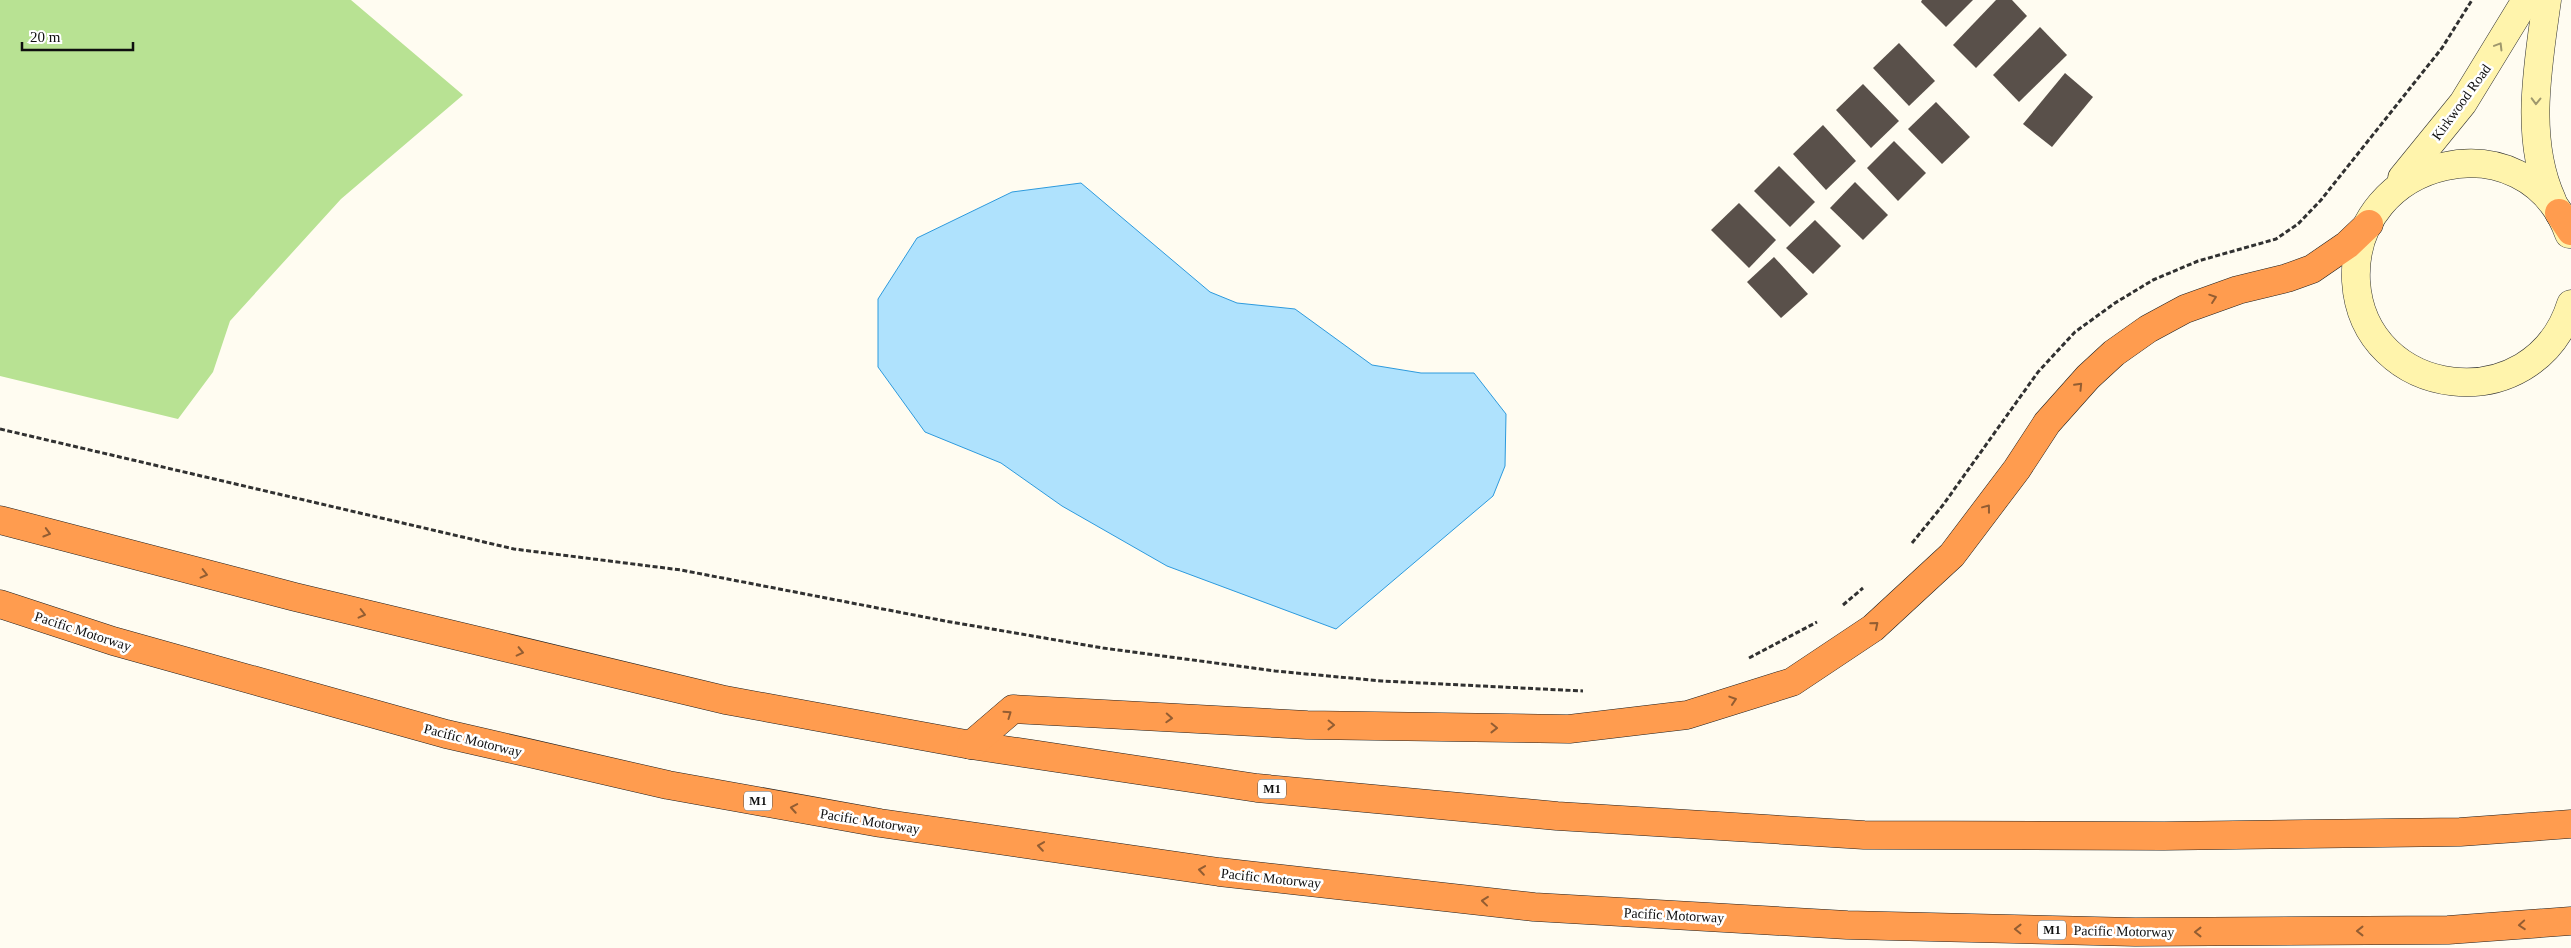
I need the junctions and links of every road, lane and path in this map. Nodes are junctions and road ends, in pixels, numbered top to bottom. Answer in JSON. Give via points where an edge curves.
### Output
{"nodes":[{"id":1,"x":2472,"y":0,"type":"edge"},
{"id":2,"x":2526,"y":0,"type":"edge"},
{"id":3,"x":2547,"y":0,"type":"edge"},
{"id":4,"x":2387,"y":197,"type":"junction"},
{"id":5,"x":2561,"y":216,"type":"edge"},
{"id":6,"x":2369,"y":224,"type":"junction"},
{"id":7,"x":2571,"y":240,"type":"edge"},
{"id":8,"x":2571,"y":304,"type":"edge"},
{"id":9,"x":0,"y":429,"type":"edge"},
{"id":10,"x":0,"y":520,"type":"edge"},
{"id":11,"x":1907,"y":548,"type":"dead end"},
{"id":12,"x":1866,"y":586,"type":"dead end"},
{"id":13,"x":0,"y":604,"type":"edge"},
{"id":14,"x":1838,"y":609,"type":"dead end"},
{"id":15,"x":1822,"y":619,"type":"dead end"},
{"id":16,"x":1740,"y":661,"type":"dead end"},
{"id":17,"x":1592,"y":692,"type":"dead end"},
{"id":18,"x":971,"y":745,"type":"junction"},
{"id":19,"x":2571,"y":824,"type":"edge"},
{"id":20,"x":2571,"y":921,"type":"edge"}],
"edges":[{"from":1,"to":11,"type":"path","via":[[2442,48],[2321,200],[2298,224],[2276,239],[2198,261],[2153,280],[2075,332],[2038,372],[1943,506]]},
{"from":4,"to":2,"type":"street","name":"Kirkwood Road","one_way":true,"via":[[2463,103]]},
{"from":3,"to":5,"type":"street","one_way":true,"via":[[2536,122],[2540,167]]},
{"from":4,"to":5,"type":"street","via":[[2425,170],[2448,164],[2472,163],[2495,166],[2517,175],[2537,188]]},
{"from":4,"to":6,"type":"street"},
{"from":5,"to":7,"type":"street"},
{"from":6,"to":8,"type":"street","via":[[2357,259],[2360,304],[2382,343],[2397,359],[2416,371],[2459,383],[2482,382],[2504,376],[2542,353],[2556,335]]},
{"from":18,"to":6,"type":"highway","one_way":true,"via":[[1013,709],[1307,725],[1569,729],[1687,716],[1792,682],[1873,628],[1952,555],[2017,469],[2047,423],[2088,376],[2114,353],[2185,309],[2312,269],[2347,245]]},
{"from":9,"to":17,"type":"path","via":[[514,549],[681,570],[1104,648],[1275,671],[1372,680]]},
{"from":10,"to":18,"type":"highway","number":"M1","one_way":true,"via":[[295,597],[715,698]]},
{"from":12,"to":14,"type":"path"},
{"from":20,"to":13,"type":"highway","name":"Pacific Motorway","number":"M1","one_way":true,"via":[[2448,930],[2135,932],[1847,925],[1534,906],[1219,872],[880,823],[668,785],[446,734],[112,641]]},
{"from":15,"to":16,"type":"path","via":[[1797,635]]},
{"from":18,"to":19,"type":"highway","number":"M1","via":[[1257,788],[1557,816],[1864,835],[2164,836],[2430,832]]}]}
